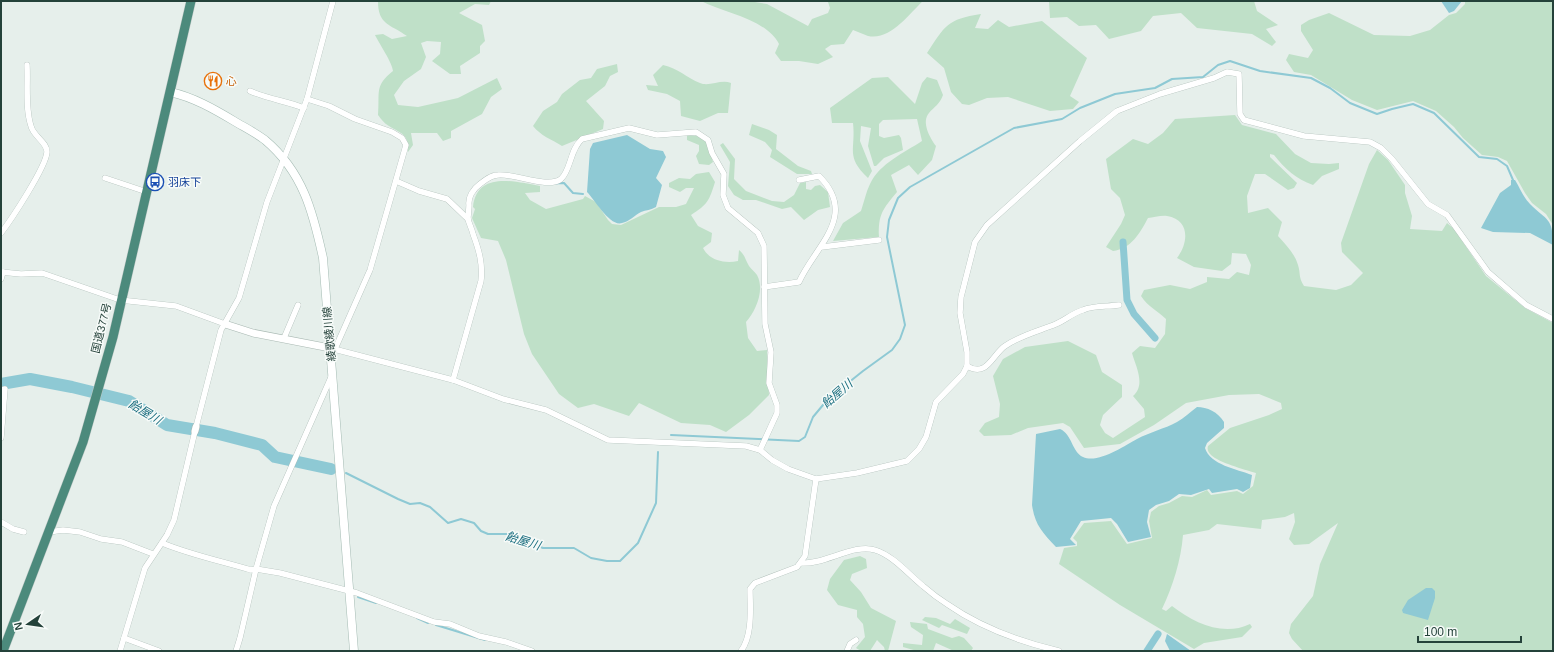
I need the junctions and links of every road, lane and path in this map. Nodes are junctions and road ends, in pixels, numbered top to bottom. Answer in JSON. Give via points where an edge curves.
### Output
{"nodes":[{"id":1,"x":191,"y":1,"type":"edge"},
{"id":2,"x":333,"y":1,"type":"edge"},
{"id":3,"x":27,"y":65,"type":"dead end"},
{"id":4,"x":250,"y":91,"type":"dead end"},
{"id":5,"x":170,"y":92,"type":"junction"},
{"id":6,"x":307,"y":99,"type":"junction"},
{"id":7,"x":304,"y":108,"type":"junction"},
{"id":8,"x":284,"y":160,"type":"junction"},
{"id":9,"x":105,"y":178,"type":"dead end"},
{"id":10,"x":800,"y":180,"type":"dead end"},
{"id":11,"x":396,"y":181,"type":"junction"},
{"id":12,"x":147,"y":192,"type":"junction"},
{"id":13,"x":468,"y":219,"type":"junction"},
{"id":14,"x":1,"y":233,"type":"edge"},
{"id":15,"x":879,"y":240,"type":"dead end"},
{"id":16,"x":822,"y":247,"type":"junction"},
{"id":17,"x":2,"y":272,"type":"edge"},
{"id":18,"x":1,"y":279,"type":"edge"},
{"id":19,"x":764,"y":287,"type":"junction"},
{"id":20,"x":120,"y":300,"type":"junction"},
{"id":21,"x":298,"y":305,"type":"dead end"},
{"id":22,"x":1119,"y":305,"type":"dead end"},
{"id":23,"x":1553,"y":319,"type":"edge"},
{"id":24,"x":225,"y":324,"type":"junction"},
{"id":25,"x":284,"y":338,"type":"junction"},
{"id":26,"x":333,"y":349,"type":"junction"},
{"id":27,"x":967,"y":366,"type":"junction"},
{"id":28,"x":333,"y":373,"type":"junction"},
{"id":29,"x":453,"y":380,"type":"junction"},
{"id":30,"x":1,"y":390,"type":"edge"},
{"id":31,"x":1,"y":438,"type":"edge"},
{"id":32,"x":760,"y":450,"type":"junction"},
{"id":33,"x":816,"y":479,"type":"junction"},
{"id":34,"x":1,"y":522,"type":"edge"},
{"id":35,"x":24,"y":532,"type":"dead end"},
{"id":36,"x":49,"y":532,"type":"junction"},
{"id":37,"x":162,"y":543,"type":"junction"},
{"id":38,"x":153,"y":554,"type":"junction"},
{"id":39,"x":801,"y":563,"type":"junction"},
{"id":40,"x":256,"y":569,"type":"junction"},
{"id":41,"x":350,"y":591,"type":"junction"},
{"id":42,"x":124,"y":638,"type":"junction"},
{"id":43,"x":856,"y":640,"type":"dead end"},
{"id":44,"x":4,"y":651,"type":"edge"},
{"id":45,"x":120,"y":651,"type":"edge"},
{"id":46,"x":159,"y":651,"type":"edge"},
{"id":47,"x":236,"y":651,"type":"edge"},
{"id":48,"x":354,"y":651,"type":"edge"},
{"id":49,"x":532,"y":651,"type":"edge"},
{"id":50,"x":741,"y":651,"type":"edge"},
{"id":51,"x":847,"y":651,"type":"edge"},
{"id":52,"x":1059,"y":651,"type":"edge"}],
"edges":[{"from":1,"to":5,"type":"highway","name":"国道377号"},
{"from":2,"to":6,"type":"street"},
{"from":3,"to":14,"type":"street","via":[[31,128],[45,145],[47,152],[13,219]]},
{"from":4,"to":7,"type":"street"},
{"from":5,"to":8,"type":"main road","name":"綾歌綾川線","via":[[186,95],[221,113],[264,140]]},
{"from":5,"to":12,"type":"highway","name":"国道377号"},
{"from":6,"to":7,"type":"street"},
{"from":6,"to":11,"type":"street","via":[[402,138],[406,145]]},
{"from":7,"to":8,"type":"street"},
{"from":8,"to":24,"type":"street","via":[[267,202],[239,298]]},
{"from":8,"to":26,"type":"main road","name":"綾歌綾川線","via":[[300,182],[314,217],[323,258]]},
{"from":9,"to":12,"type":"street"},
{"from":10,"to":16,"type":"street","via":[[819,176],[827,184],[833,198],[836,210],[833,226]]},
{"from":11,"to":13,"type":"street","via":[[447,199]]},
{"from":11,"to":26,"type":"street","via":[[370,270]]},
{"from":12,"to":20,"type":"highway","name":"国道377号"},
{"from":13,"to":19,"type":"street","via":[[470,195],[476,187],[492,176],[500,174],[557,181],[562,178],[576,144],[582,139],[629,128],[663,136],[696,132],[708,140],[724,174],[724,195],[728,208],[758,232],[764,246]]},
{"from":13,"to":29,"type":"street","via":[[480,256],[481,281]]},
{"from":15,"to":16,"type":"street"},
{"from":16,"to":19,"type":"street","via":[[800,282]]},
{"from":17,"to":18,"type":"street"},
{"from":17,"to":20,"type":"street","via":[[42,273]]},
{"from":19,"to":32,"type":"street","via":[[765,324],[771,352],[769,383],[777,405],[777,413]]},
{"from":20,"to":24,"type":"street","via":[[176,306]]},
{"from":20,"to":36,"type":"highway","name":"国道377号","via":[[113,336],[83,442]]},
{"from":21,"to":25,"type":"street"},
{"from":22,"to":27,"type":"street","via":[[1083,310],[1005,346],[982,368],[974,370]]},
{"from":23,"to":27,"type":"street","via":[[1526,305],[1488,272],[1447,215],[1428,204],[1381,148],[1370,142],[1304,136],[1244,120],[1240,114],[1239,74],[1227,72],[1117,111],[986,225],[975,242],[961,297],[960,313]]},
{"from":24,"to":25,"type":"street","via":[[253,333]]},
{"from":24,"to":37,"type":"street","via":[[221,330],[195,429],[174,520]]},
{"from":25,"to":26,"type":"street"},
{"from":26,"to":28,"type":"main road","name":"綾歌綾川線"},
{"from":26,"to":29,"type":"street"},
{"from":27,"to":33,"type":"street","via":[[963,374],[936,402],[926,437],[907,461]]},
{"from":28,"to":40,"type":"street","via":[[274,506]]},
{"from":28,"to":41,"type":"main road","name":"綾歌綾川線"},
{"from":29,"to":32,"type":"street","via":[[503,399],[546,410],[608,440],[746,446]]},
{"from":30,"to":31,"type":"street","via":[[5,389]]},
{"from":32,"to":33,"type":"street","via":[[788,469]]},
{"from":33,"to":39,"type":"street","via":[[807,548]]},
{"from":34,"to":35,"type":"street"},
{"from":36,"to":38,"type":"street","via":[[80,532],[122,542]]},
{"from":36,"to":44,"type":"highway","name":"国道377号"},
{"from":37,"to":38,"type":"street"},
{"from":37,"to":40,"type":"street","via":[[189,554],[251,570]]},
{"from":38,"to":42,"type":"street","via":[[139,582]]},
{"from":39,"to":50,"type":"street","via":[[752,586],[749,628],[745,646]]},
{"from":39,"to":52,"type":"street","via":[[810,564],[859,550],[873,549],[890,557],[923,587],[975,621]]},
{"from":40,"to":41,"type":"street"},
{"from":40,"to":47,"type":"street"},
{"from":41,"to":48,"type":"main road","name":"綾歌綾川線"},
{"from":41,"to":49,"type":"street","via":[[434,622],[450,624],[479,636]]},
{"from":42,"to":45,"type":"street"},
{"from":42,"to":46,"type":"street"},
{"from":43,"to":51,"type":"street","via":[[850,644]]}]}
